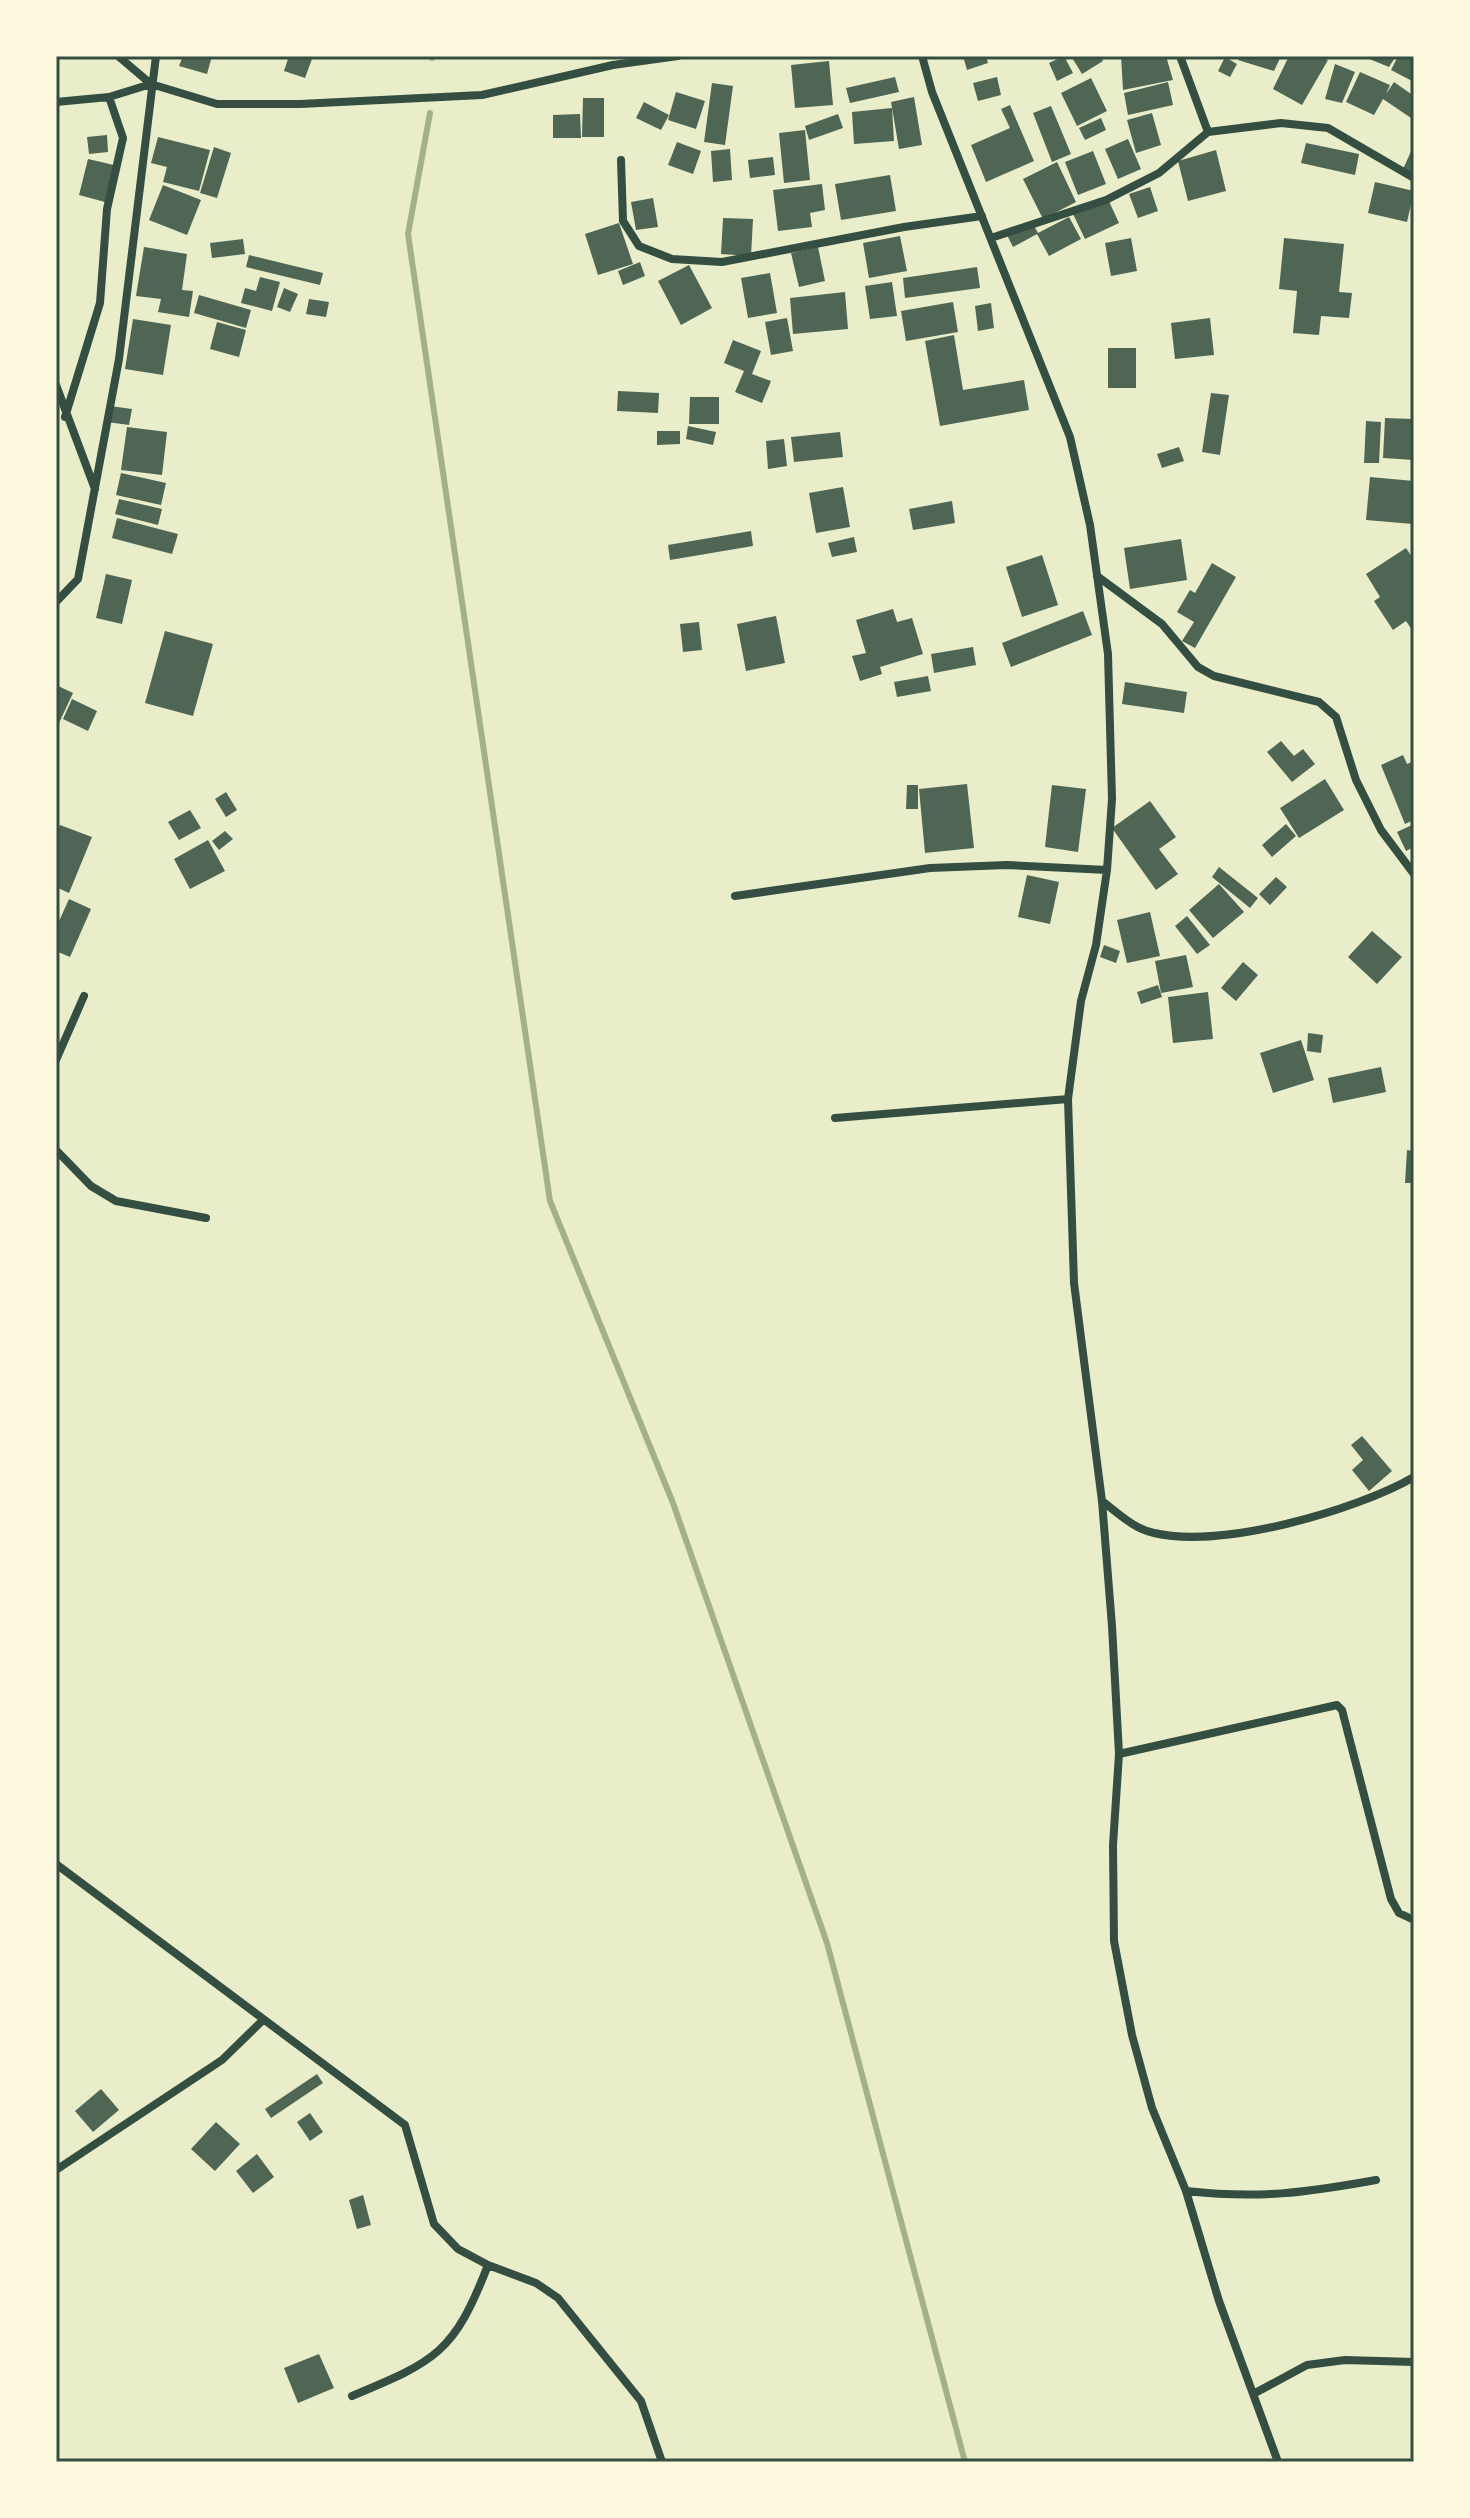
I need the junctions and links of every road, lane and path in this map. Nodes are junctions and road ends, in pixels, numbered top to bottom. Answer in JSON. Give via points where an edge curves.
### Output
{"nodes":[{"id":1,"x":118,"y":56,"type":"edge"},
{"id":2,"x":156,"y":56,"type":"edge"},
{"id":3,"x":678,"y":56,"type":"edge"},
{"id":4,"x":922,"y":56,"type":"edge"},
{"id":5,"x":1180,"y":56,"type":"edge"},
{"id":6,"x":151,"y":84,"type":"junction"},
{"id":7,"x":109,"y":97,"type":"junction"},
{"id":8,"x":56,"y":102,"type":"edge"},
{"id":9,"x":1208,"y":132,"type":"junction"},
{"id":10,"x":621,"y":160,"type":"dead end"},
{"id":11,"x":1414,"y":178,"type":"edge"},
{"id":12,"x":982,"y":216,"type":"junction"},
{"id":13,"x":991,"y":238,"type":"junction"},
{"id":14,"x":56,"y":385,"type":"edge"},
{"id":15,"x":65,"y":417,"type":"junction"},
{"id":16,"x":95,"y":489,"type":"junction"},
{"id":17,"x":1097,"y":576,"type":"junction"},
{"id":18,"x":56,"y":602,"type":"edge"},
{"id":19,"x":1107,"y":870,"type":"junction"},
{"id":20,"x":1414,"y":874,"type":"edge"},
{"id":21,"x":735,"y":896,"type":"dead end"},
{"id":22,"x":84,"y":996,"type":"dead end"},
{"id":23,"x":56,"y":1060,"type":"edge"},
{"id":24,"x":1068,"y":1099,"type":"junction"},
{"id":25,"x":835,"y":1118,"type":"dead end"},
{"id":26,"x":56,"y":1150,"type":"edge"},
{"id":27,"x":206,"y":1218,"type":"dead end"},
{"id":28,"x":1414,"y":1477,"type":"edge"},
{"id":29,"x":1102,"y":1501,"type":"junction"},
{"id":30,"x":1119,"y":1754,"type":"junction"},
{"id":31,"x":56,"y":1864,"type":"edge"},
{"id":32,"x":1414,"y":1920,"type":"edge"},
{"id":33,"x":263,"y":2020,"type":"junction"},
{"id":34,"x":56,"y":2170,"type":"edge"},
{"id":35,"x":1376,"y":2180,"type":"dead end"},
{"id":36,"x":1186,"y":2191,"type":"junction"},
{"id":37,"x":488,"y":2265,"type":"junction"},
{"id":38,"x":1414,"y":2362,"type":"edge"},
{"id":39,"x":1255,"y":2393,"type":"junction"},
{"id":40,"x":352,"y":2396,"type":"dead end"},
{"id":41,"x":662,"y":2462,"type":"edge"},
{"id":42,"x":1278,"y":2462,"type":"edge"}],
"edges":[{"from":1,"to":6,"type":"street"},
{"from":2,"to":6,"type":"street"},
{"from":3,"to":6,"type":"street","via":[[482,95],[217,104]]},
{"from":4,"to":12,"type":"street"},
{"from":5,"to":9,"type":"street"},
{"from":6,"to":7,"type":"street"},
{"from":6,"to":16,"type":"street","via":[[149,137],[119,359]]},
{"from":7,"to":8,"type":"street"},
{"from":7,"to":15,"type":"street","via":[[123,138],[107,209],[100,303]]},
{"from":9,"to":11,"type":"street","via":[[1281,123],[1328,128]]},
{"from":9,"to":13,"type":"street","via":[[1159,173],[1106,200]]},
{"from":10,"to":12,"type":"street","via":[[623,221],[639,246],[672,259],[722,262]]},
{"from":12,"to":13,"type":"street"},
{"from":13,"to":17,"type":"street","via":[[1070,437]]},
{"from":14,"to":15,"type":"street"},
{"from":15,"to":16,"type":"street"},
{"from":16,"to":18,"type":"street","via":[[78,579]]},
{"from":17,"to":19,"type":"street","via":[[1111,701]]},
{"from":17,"to":20,"type":"street","via":[[1162,624],[1198,667],[1214,676],[1319,702],[1336,717],[1356,780],[1381,830]]},
{"from":19,"to":21,"type":"street","via":[[930,868]]},
{"from":19,"to":24,"type":"street"},
{"from":22,"to":23,"type":"street"},
{"from":24,"to":25,"type":"street"},
{"from":24,"to":29,"type":"street","via":[[1074,1283]]},
{"from":26,"to":27,"type":"street","via":[[91,1186],[116,1201]]},
{"from":28,"to":29,"type":"street","via":[[1326,1512],[1234,1535],[1152,1533]]},
{"from":29,"to":30,"type":"street"},
{"from":30,"to":32,"type":"street","via":[[1337,1705],[1391,1899],[1399,1913]]},
{"from":30,"to":36,"type":"street","via":[[1114,1941],[1152,2108]]},
{"from":31,"to":33,"type":"street"},
{"from":33,"to":34,"type":"street","via":[[222,2060]]},
{"from":33,"to":37,"type":"street","via":[[405,2125],[434,2224],[458,2249]]},
{"from":35,"to":36,"type":"street","via":[[1287,2196]]},
{"from":36,"to":39,"type":"street","via":[[1219,2301]]},
{"from":37,"to":40,"type":"street","via":[[456,2335],[420,2368]]},
{"from":37,"to":41,"type":"street","via":[[536,2283],[558,2298],[641,2401]]},
{"from":38,"to":39,"type":"street","via":[[1307,2365]]},
{"from":39,"to":42,"type":"street"}]}
